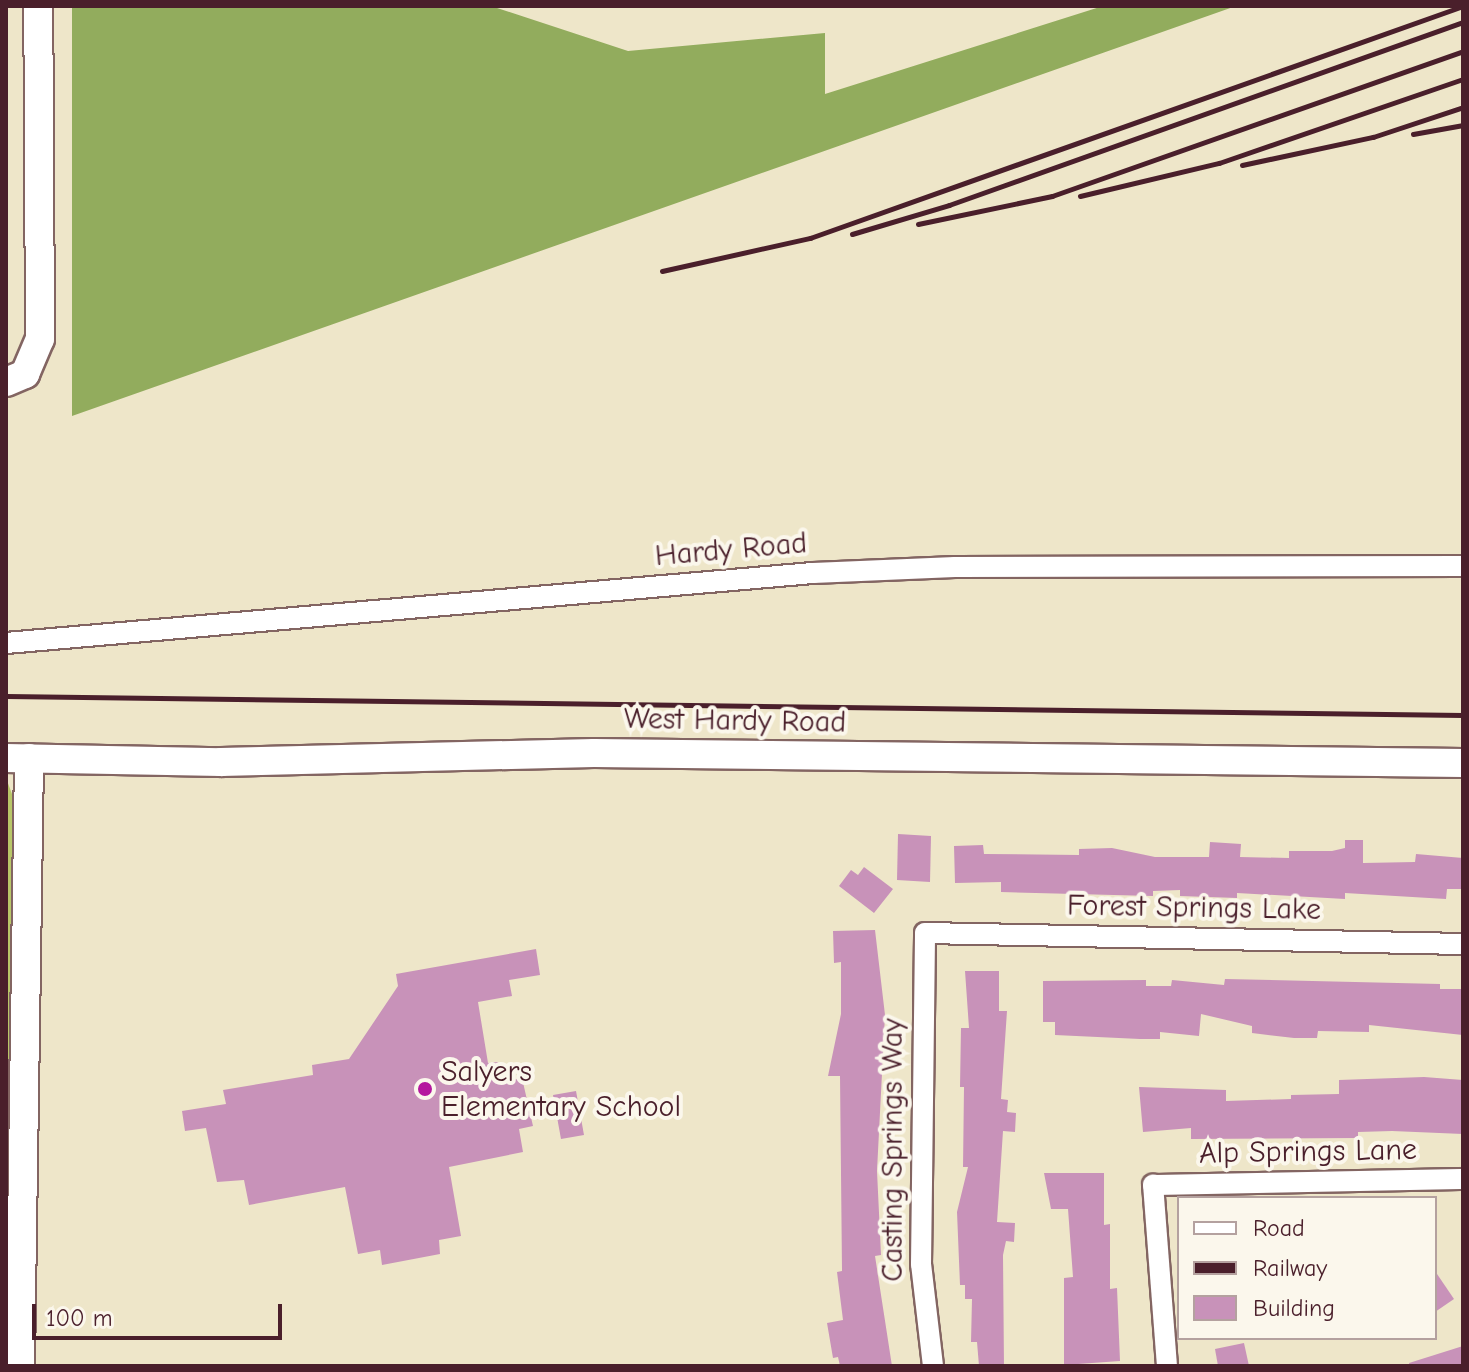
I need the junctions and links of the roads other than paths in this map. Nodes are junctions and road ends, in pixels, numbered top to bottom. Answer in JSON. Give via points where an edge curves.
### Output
{"nodes":[{"id":1,"x":38,"y":6,"type":"edge"},
{"id":2,"x":6,"y":382,"type":"edge"},
{"id":3,"x":1463,"y":566,"type":"edge"},
{"id":4,"x":6,"y":643,"type":"edge"},
{"id":5,"x":17,"y":758,"type":"edge"},
{"id":6,"x":1463,"y":763,"type":"edge"},
{"id":7,"x":925,"y":933,"type":"joint"},
{"id":8,"x":1463,"y":944,"type":"edge"},
{"id":9,"x":1463,"y":1179,"type":"edge"},
{"id":10,"x":1418,"y":1189,"type":"edge"},
{"id":11,"x":1371,"y":1190,"type":"edge"},
{"id":12,"x":20,"y":1366,"type":"edge"},
{"id":13,"x":933,"y":1366,"type":"edge"},
{"id":14,"x":1167,"y":1366,"type":"edge"}],
"edges":[{"from":1,"to":2,"type":"main road","via":[[40,339],[25,374]]},
{"from":3,"to":4,"type":"street","name":"Hardy Road","via":[[955,567],[813,573]]},
{"from":5,"to":6,"type":"main road","name":"West Hardy Road","via":[[221,762],[594,753]]},
{"from":5,"to":12,"type":"main road"},
{"from":7,"to":8,"type":"street","name":"Forest Springs Lake"},
{"from":7,"to":13,"type":"street","name":"Casting Springs Way","via":[[921,1264]]},
{"from":9,"to":10,"type":"street","name":"Alp Springs Lane"},
{"from":10,"to":11,"type":"street","name":"Alp Springs Lane"},
{"from":11,"to":14,"type":"street","name":"Alp Springs Lane","via":[[1153,1185]]}]}
